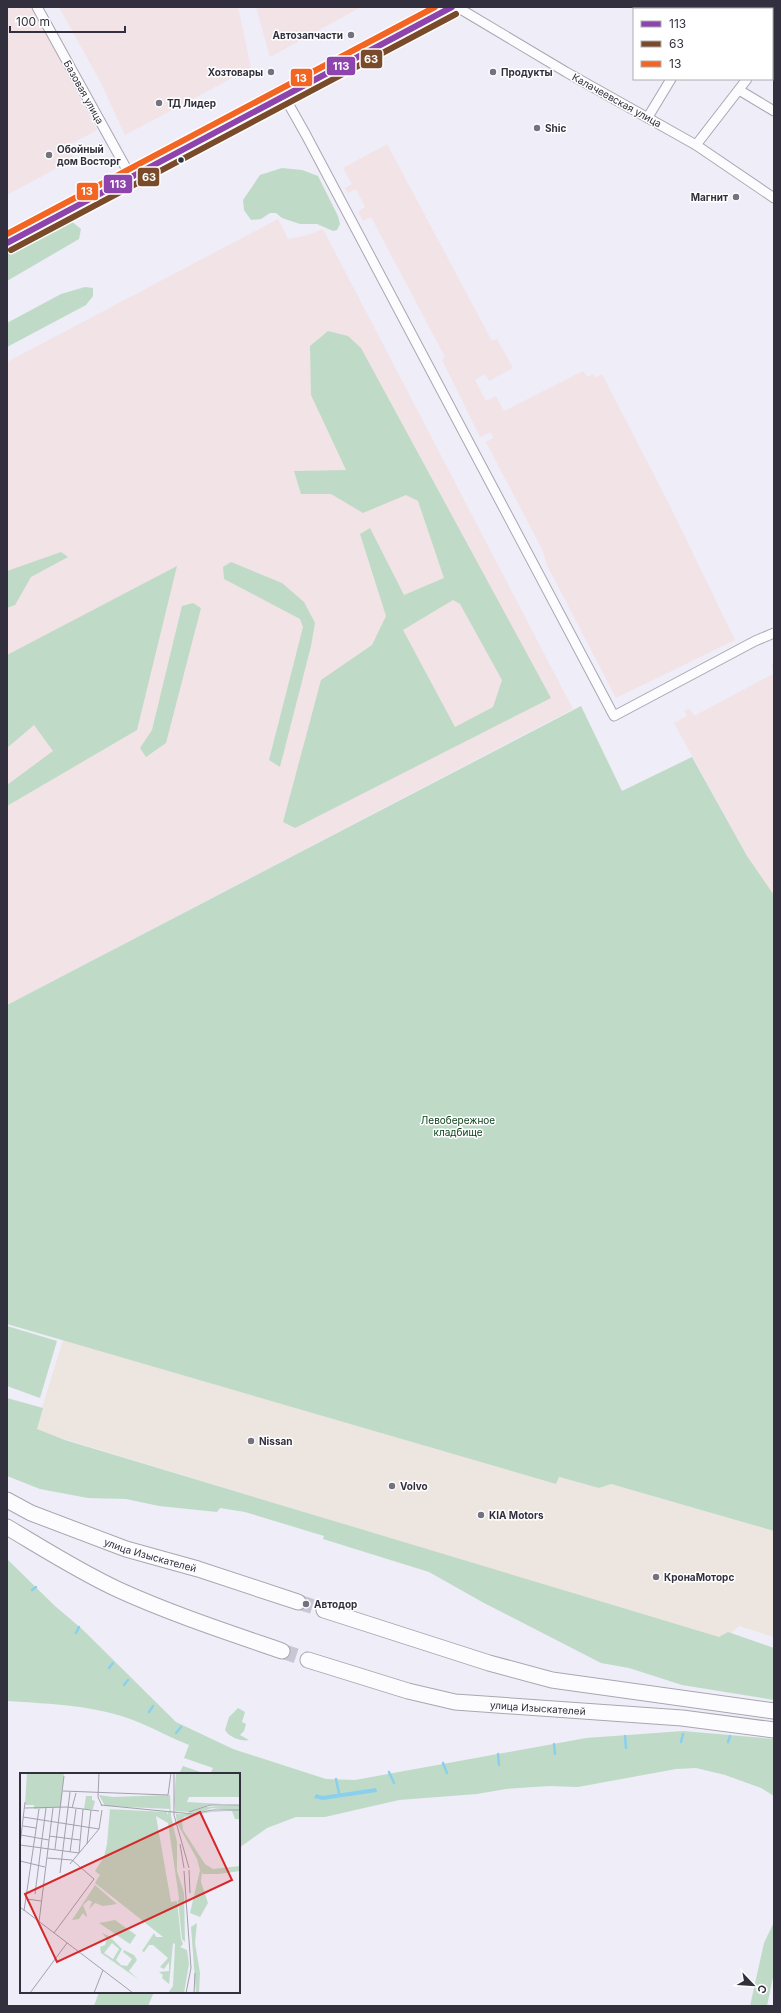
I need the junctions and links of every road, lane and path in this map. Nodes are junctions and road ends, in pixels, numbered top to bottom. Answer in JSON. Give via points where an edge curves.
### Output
{"nodes":[{"id":1,"x":37,"y":7,"type":"edge"},
{"id":2,"x":432,"y":7,"type":"edge"},
{"id":3,"x":452,"y":7,"type":"edge"},
{"id":4,"x":457,"y":7,"type":"edge"},
{"id":5,"x":670,"y":80,"type":"edge"},
{"id":6,"x":745,"y":80,"type":"edge"},
{"id":7,"x":738,"y":90,"type":"junction"},
{"id":8,"x":284,"y":96,"type":"junction"},
{"id":9,"x":774,"y":111,"type":"edge"},
{"id":10,"x":648,"y":117,"type":"junction"},
{"id":11,"x":696,"y":145,"type":"junction"},
{"id":12,"x":129,"y":174,"type":"junction"},
{"id":13,"x":774,"y":198,"type":"edge"},
{"id":14,"x":7,"y":234,"type":"edge"},
{"id":15,"x":7,"y":243,"type":"edge"},
{"id":16,"x":774,"y":633,"type":"edge"},
{"id":17,"x":7,"y":1500,"type":"edge"},
{"id":18,"x":7,"y":1527,"type":"edge"},
{"id":19,"x":298,"y":1602,"type":"tunnel mouth"},
{"id":20,"x":324,"y":1610,"type":"tunnel mouth"},
{"id":21,"x":282,"y":1651,"type":"tunnel mouth"},
{"id":22,"x":308,"y":1660,"type":"tunnel mouth"},
{"id":23,"x":774,"y":1711,"type":"edge"},
{"id":24,"x":774,"y":1730,"type":"edge"}],
"edges":[{"from":1,"to":12,"type":"street","name":"Базовая улица"},
{"from":2,"to":12,"type":"main road"},
{"from":3,"to":8,"type":"main road"},
{"from":4,"to":10,"type":"street","name":"Калачеевская улица"},
{"from":5,"to":10,"type":"street"},
{"from":6,"to":7,"type":"street"},
{"from":7,"to":9,"type":"street"},
{"from":7,"to":11,"type":"street"},
{"from":8,"to":12,"type":"main road"},
{"from":8,"to":16,"type":"street","via":[[614,716]]},
{"from":10,"to":11,"type":"street","name":"Калачеевская улица"},
{"from":11,"to":13,"type":"street","name":"Калачеевская улица"},
{"from":12,"to":14,"type":"main road"},
{"from":12,"to":15,"type":"main road"},
{"from":17,"to":19,"type":"main road","name":"улица Изыскателей","via":[[31,1513],[126,1549]]},
{"from":18,"to":21,"type":"main road","via":[[60,1560],[118,1590],[208,1626]]},
{"from":20,"to":23,"type":"main road","via":[[489,1664],[552,1680]]},
{"from":22,"to":24,"type":"main road","name":"улица Изыскателей","via":[[408,1691],[456,1702],[675,1718]]}]}
